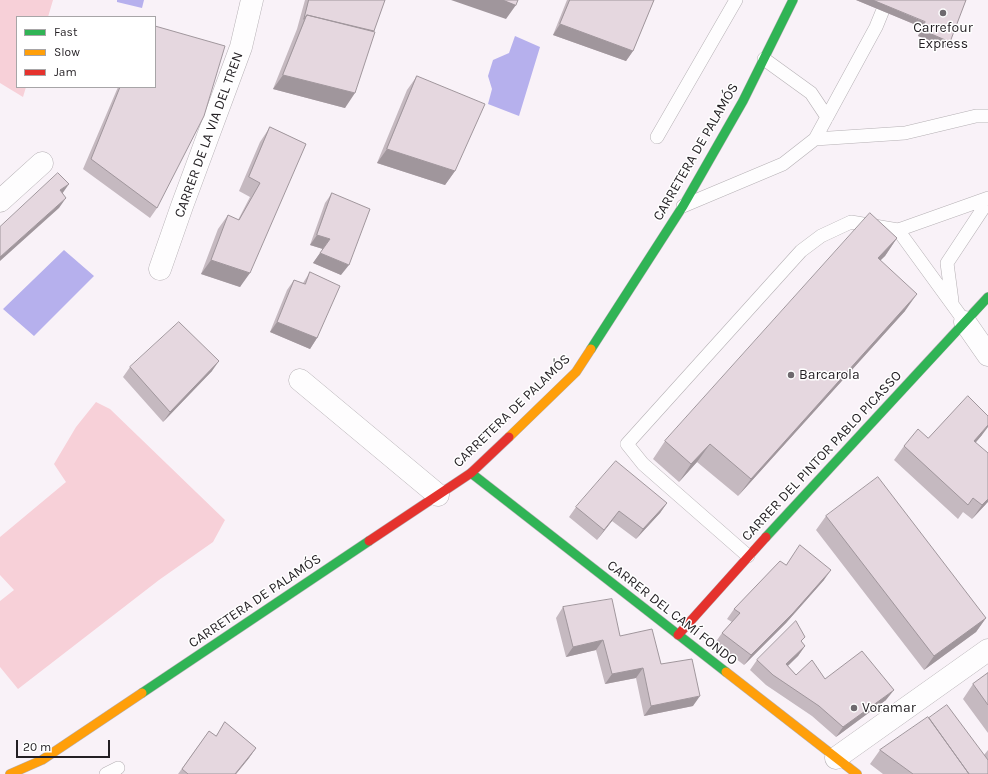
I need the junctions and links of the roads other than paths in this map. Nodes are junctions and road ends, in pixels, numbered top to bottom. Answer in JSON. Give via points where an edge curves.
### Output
{"nodes":[{"id":1,"x":252,"y":0,"type":"edge"},
{"id":2,"x":736,"y":0,"type":"edge"},
{"id":3,"x":793,"y":0,"type":"edge"},
{"id":4,"x":887,"y":0,"type":"edge"},
{"id":5,"x":764,"y":59,"type":"junction"},
{"id":6,"x":988,"y":116,"type":"edge"},
{"id":7,"x":827,"y":117,"type":"junction"},
{"id":8,"x":657,"y":137,"type":"dead end"},
{"id":9,"x":815,"y":138,"type":"junction"},
{"id":10,"x":42,"y":163,"type":"dead end"},
{"id":11,"x":988,"y":198,"type":"edge"},
{"id":12,"x":0,"y":201,"type":"edge"},
{"id":13,"x":988,"y":201,"type":"edge"},
{"id":14,"x":683,"y":206,"type":"junction"},
{"id":15,"x":898,"y":230,"type":"junction"},
{"id":16,"x":160,"y":269,"type":"dead end"},
{"id":17,"x":988,"y":297,"type":"edge"},
{"id":18,"x":952,"y":303,"type":"junction"},
{"id":19,"x":965,"y":322,"type":"junction"},
{"id":20,"x":988,"y":355,"type":"edge"},
{"id":21,"x":300,"y":380,"type":"dead end"},
{"id":22,"x":471,"y":473,"type":"junction"},
{"id":23,"x":438,"y":495,"type":"junction"},
{"id":24,"x":748,"y":556,"type":"junction"},
{"id":25,"x":678,"y":635,"type":"junction"},
{"id":26,"x":988,"y":650,"type":"edge"},
{"id":27,"x":836,"y":758,"type":"junction"},
{"id":28,"x":118,"y":768,"type":"dead end"},
{"id":29,"x":10,"y":774,"type":"edge"},
{"id":30,"x":106,"y":774,"type":"edge"},
{"id":31,"x":857,"y":774,"type":"edge"}],
"edges":[{"from":1,"to":16,"type":"street","name":"CARRER DE LA VIA DEL TREN","via":[[241,47]]},
{"from":2,"to":8,"type":"lane"},
{"from":3,"to":5,"type":"main road","name":"CARRETERA DE PALAMÓS"},
{"from":4,"to":7,"type":"lane","via":[[876,27]]},
{"from":5,"to":7,"type":"lane","via":[[811,93]]},
{"from":5,"to":14,"type":"main road","name":"CARRETERA DE PALAMÓS"},
{"from":6,"to":9,"type":"lane","via":[[976,116],[905,133]]},
{"from":7,"to":9,"type":"lane"},
{"from":9,"to":14,"type":"lane","via":[[783,164]]},
{"from":10,"to":12,"type":"street"},
{"from":11,"to":15,"type":"lane"},
{"from":13,"to":18,"type":"lane","via":[[948,263]]},
{"from":14,"to":22,"type":"main road","name":"CARRETERA DE PALAMÓS","via":[[576,372]]},
{"from":15,"to":18,"type":"lane"},
{"from":15,"to":24,"type":"lane","via":[[851,222],[821,236],[801,251],[627,444],[643,464]]},
{"from":17,"to":19,"type":"main road","name":"CARRER DEL PINTOR PABLO PICASSO"},
{"from":18,"to":19,"type":"lane"},
{"from":19,"to":20,"type":"street"},
{"from":19,"to":24,"type":"main road","name":"CARRER DEL PINTOR PABLO PICASSO"},
{"from":21,"to":23,"type":"street"},
{"from":22,"to":23,"type":"main road","name":"CARRETERA DE PALAMÓS"},
{"from":22,"to":25,"type":"main road","name":"CARRER DEL CAMÍ FONDO"},
{"from":23,"to":29,"type":"main road","name":"CARRETERA DE PALAMÓS","via":[[42,760]]},
{"from":24,"to":25,"type":"main road","name":"CARRER DEL PINTOR PABLO PICASSO"},
{"from":25,"to":27,"type":"main road","name":"CARRER DEL CAMÍ FONDO"},
{"from":26,"to":27,"type":"street"},
{"from":27,"to":31,"type":"main road","name":"CARRER DEL CAMÍ FONDO"},
{"from":28,"to":30,"type":"lane"}]}
